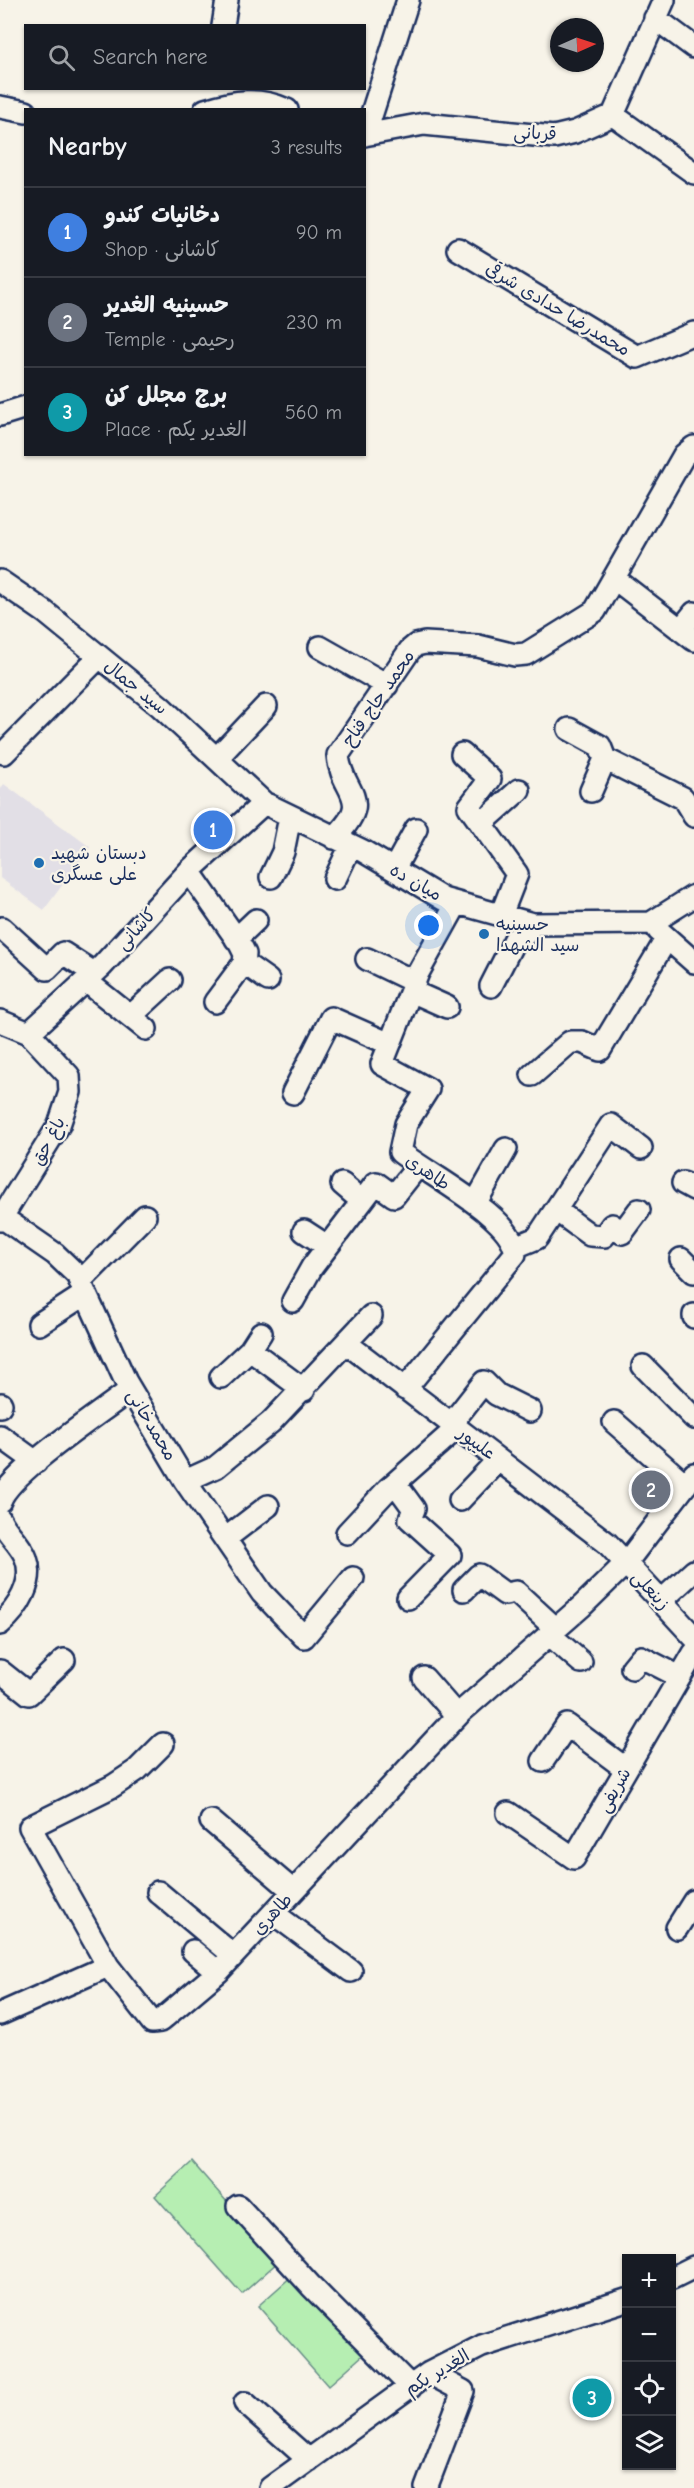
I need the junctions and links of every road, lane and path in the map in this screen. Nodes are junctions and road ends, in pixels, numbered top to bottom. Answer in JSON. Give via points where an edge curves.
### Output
{"nodes":[{"id":1,"x":226,"y":0,"type":"edge"},
{"id":2,"x":408,"y":0,"type":"edge"},
{"id":3,"x":660,"y":9,"type":"edge"},
{"id":4,"x":223,"y":24,"type":"edge"},
{"id":5,"x":694,"y":46,"type":"edge"},
{"id":6,"x":216,"y":101,"type":"edge"},
{"id":7,"x":0,"y":107,"type":"edge"},
{"id":8,"x":281,"y":108,"type":"edge"},
{"id":9,"x":24,"y":112,"type":"edge"},
{"id":10,"x":613,"y":115,"type":"junction"},
{"id":11,"x":366,"y":132,"type":"edge"},
{"id":12,"x":366,"y":135,"type":"edge"},
{"id":13,"x":694,"y":173,"type":"edge"},
{"id":14,"x":458,"y":249,"type":"dead end"},
{"id":15,"x":694,"y":333,"type":"edge"},
{"id":16,"x":24,"y":408,"type":"edge"},
{"id":17,"x":0,"y":415,"type":"edge"},
{"id":18,"x":694,"y":447,"type":"edge"},
{"id":19,"x":615,"y":579,"type":"junction"},
{"id":20,"x":0,"y":581,"type":"edge"},
{"id":21,"x":690,"y":627,"type":"edge"},
{"id":22,"x":320,"y":647,"type":"dead end"},
{"id":23,"x":99,"y":657,"type":"junction"},
{"id":24,"x":387,"y":685,"type":"junction"},
{"id":25,"x":266,"y":706,"type":"dead end"},
{"id":26,"x":570,"y":729,"type":"dead end"},
{"id":27,"x":4,"y":753,"type":"dead end"},
{"id":28,"x":462,"y":754,"type":"dead end"},
{"id":29,"x":218,"y":757,"type":"junction"},
{"id":30,"x":605,"y":759,"type":"junction"},
{"id":31,"x":519,"y":790,"type":"dead end"},
{"id":32,"x":591,"y":791,"type":"dead end"},
{"id":33,"x":264,"y":803,"type":"junction"},
{"id":34,"x":694,"y":816,"type":"edge"},
{"id":35,"x":290,"y":817,"type":"junction"},
{"id":36,"x":481,"y":824,"type":"junction"},
{"id":37,"x":416,"y":829,"type":"dead end"},
{"id":38,"x":343,"y":842,"type":"junction"},
{"id":39,"x":394,"y":869,"type":"junction"},
{"id":40,"x":189,"y":871,"type":"junction"},
{"id":41,"x":271,"y":877,"type":"dead end"},
{"id":42,"x":334,"y":879,"type":"dead end"},
{"id":43,"x":694,"y":896,"type":"edge"},
{"id":44,"x":457,"y":903,"type":"junction"},
{"id":45,"x":501,"y":915,"type":"junction"},
{"id":46,"x":256,"y":920,"type":"dead end"},
{"id":47,"x":533,"y":924,"type":"junction"},
{"id":48,"x":2,"y":928,"type":"dead end"},
{"id":49,"x":659,"y":931,"type":"junction"},
{"id":50,"x":236,"y":939,"type":"junction"},
{"id":51,"x":367,"y":959,"type":"dead end"},
{"id":52,"x":694,"y":962,"type":"edge"},
{"id":53,"x":244,"y":963,"type":"junction"},
{"id":54,"x":90,"y":977,"type":"junction"},
{"id":55,"x":170,"y":980,"type":"dead end"},
{"id":56,"x":268,"y":980,"type":"dead end"},
{"id":57,"x":491,"y":986,"type":"dead end"},
{"id":58,"x":413,"y":987,"type":"junction"},
{"id":59,"x":215,"y":1002,"type":"dead end"},
{"id":60,"x":447,"y":1008,"type":"dead end"},
{"id":61,"x":0,"y":1021,"type":"edge"},
{"id":62,"x":29,"y":1033,"type":"junction"},
{"id":63,"x":390,"y":1044,"type":"junction"},
{"id":64,"x":532,"y":1075,"type":"dead end"},
{"id":65,"x":293,"y":1093,"type":"dead end"},
{"id":66,"x":641,"y":1148,"type":"dead end"},
{"id":67,"x":506,"y":1149,"type":"dead end"},
{"id":68,"x":417,"y":1167,"type":"junction"},
{"id":69,"x":342,"y":1184,"type":"dead end"},
{"id":70,"x":362,"y":1201,"type":"junction"},
{"id":71,"x":476,"y":1202,"type":"junction"},
{"id":72,"x":639,"y":1209,"type":"dead end"},
{"id":73,"x":556,"y":1210,"type":"junction"},
{"id":74,"x":145,"y":1216,"type":"dead end"},
{"id":75,"x":2,"y":1219,"type":"edge"},
{"id":76,"x":304,"y":1231,"type":"dead end"},
{"id":77,"x":327,"y":1246,"type":"junction"},
{"id":78,"x":516,"y":1247,"type":"junction"},
{"id":79,"x":83,"y":1288,"type":"junction"},
{"id":80,"x":293,"y":1301,"type":"dead end"},
{"id":81,"x":371,"y":1316,"type":"dead end"},
{"id":82,"x":39,"y":1324,"type":"dead end"},
{"id":83,"x":346,"y":1343,"type":"junction"},
{"id":84,"x":643,"y":1366,"type":"dead end"},
{"id":85,"x":221,"y":1377,"type":"dead end"},
{"id":86,"x":405,"y":1389,"type":"junction"},
{"id":87,"x":130,"y":1390,"type":"junction"},
{"id":88,"x":304,"y":1390,"type":"junction"},
{"id":89,"x":530,"y":1411,"type":"dead end"},
{"id":90,"x":694,"y":1418,"type":"edge"},
{"id":91,"x":614,"y":1422,"type":"dead end"},
{"id":92,"x":454,"y":1426,"type":"junction"},
{"id":93,"x":0,"y":1436,"type":"edge"},
{"id":94,"x":498,"y":1460,"type":"junction"},
{"id":95,"x":36,"y":1462,"type":"junction"},
{"id":96,"x":185,"y":1480,"type":"junction"},
{"id":97,"x":690,"y":1480,"type":"edge"},
{"id":98,"x":392,"y":1486,"type":"junction"},
{"id":99,"x":460,"y":1500,"type":"dead end"},
{"id":100,"x":0,"y":1501,"type":"edge"},
{"id":101,"x":268,"y":1506,"type":"dead end"},
{"id":102,"x":0,"y":1519,"type":"edge"},
{"id":103,"x":347,"y":1533,"type":"dead end"},
{"id":104,"x":225,"y":1539,"type":"junction"},
{"id":105,"x":608,"y":1543,"type":"joint"},
{"id":106,"x":626,"y":1563,"type":"junction"},
{"id":107,"x":694,"y":1571,"type":"edge"},
{"id":108,"x":354,"y":1578,"type":"dead end"},
{"id":109,"x":464,"y":1590,"type":"dead end"},
{"id":110,"x":408,"y":1598,"type":"dead end"},
{"id":111,"x":661,"y":1601,"type":"junction"},
{"id":112,"x":0,"y":1624,"type":"edge"},
{"id":113,"x":553,"y":1632,"type":"junction"},
{"id":114,"x":694,"y":1637,"type":"edge"},
{"id":115,"x":694,"y":1653,"type":"edge"},
{"id":116,"x":64,"y":1660,"type":"dead end"},
{"id":117,"x":581,"y":1662,"type":"dead end"},
{"id":118,"x":632,"y":1668,"type":"dead end"},
{"id":119,"x":0,"y":1671,"type":"edge"},
{"id":120,"x":680,"y":1677,"type":"junction"},
{"id":121,"x":424,"y":1678,"type":"dead end"},
{"id":122,"x":457,"y":1716,"type":"junction"},
{"id":123,"x":163,"y":1744,"type":"dead end"},
{"id":124,"x":543,"y":1761,"type":"dead end"},
{"id":125,"x":626,"y":1769,"type":"junction"},
{"id":126,"x":508,"y":1813,"type":"dead end"},
{"id":127,"x":211,"y":1821,"type":"dead end"},
{"id":128,"x":293,"y":1891,"type":"junction"},
{"id":129,"x":158,"y":1892,"type":"dead end"},
{"id":130,"x":694,"y":1901,"type":"edge"},
{"id":131,"x":273,"y":1913,"type":"junction"},
{"id":132,"x":677,"y":1928,"type":"dead end"},
{"id":133,"x":193,"y":1950,"type":"dead end"},
{"id":134,"x":233,"y":1955,"type":"junction"},
{"id":135,"x":108,"y":1966,"type":"junction"},
{"id":136,"x":351,"y":1971,"type":"dead end"},
{"id":137,"x":218,"y":1972,"type":"junction"},
{"id":138,"x":0,"y":2014,"type":"edge"},
{"id":139,"x":238,"y":2206,"type":"dead end"},
{"id":140,"x":694,"y":2267,"type":"edge"},
{"id":141,"x":676,"y":2276,"type":"edge"},
{"id":142,"x":622,"y":2302,"type":"edge"},
{"id":143,"x":429,"y":2373,"type":"junction"},
{"id":144,"x":411,"y":2387,"type":"junction"},
{"id":145,"x":245,"y":2403,"type":"dead end"},
{"id":146,"x":309,"y":2460,"type":"junction"},
{"id":147,"x":270,"y":2488,"type":"edge"},
{"id":148,"x":426,"y":2488,"type":"edge"}],
"edges":[{"from":1,"to":4,"type":"street"},
{"from":2,"to":11,"type":"street"},
{"from":3,"to":5,"type":"street"},
{"from":3,"to":10,"type":"street"},
{"from":6,"to":8,"type":"street","via":[[263,102]]},
{"from":7,"to":9,"type":"street"},
{"from":10,"to":12,"type":"street","name":"قربانی","via":[[575,132],[554,136],[424,124]]},
{"from":10,"to":13,"type":"street"},
{"from":14,"to":15,"type":"street","name":"محمدرضا حدادی شرقی","via":[[637,357]]},
{"from":16,"to":17,"type":"street"},
{"from":18,"to":19,"type":"street","name":"محمد حاج فناح","via":[[684,455],[644,520]]},
{"from":19,"to":21,"type":"street"},
{"from":19,"to":24,"type":"street","name":"محمد حاج فناح","via":[[595,611],[526,654],[478,646],[416,645]]},
{"from":20,"to":23,"type":"street","name":"سید جمال"},
{"from":22,"to":24,"type":"street"},
{"from":23,"to":27,"type":"street"},
{"from":23,"to":29,"type":"street","name":"سید جمال"},
{"from":24,"to":38,"type":"street","name":"محمد حاج فناح","via":[[338,755],[355,805]]},
{"from":25,"to":29,"type":"street"},
{"from":26,"to":30,"type":"street","via":[[600,746]]},
{"from":28,"to":36,"type":"street","via":[[490,779],[469,807]]},
{"from":29,"to":33,"type":"street","name":"سید جمال"},
{"from":30,"to":32,"type":"street"},
{"from":30,"to":34,"type":"street","via":[[683,798]]},
{"from":31,"to":36,"type":"street"},
{"from":33,"to":35,"type":"street","name":"میان ده"},
{"from":33,"to":40,"type":"street","name":"کاشانی"},
{"from":35,"to":38,"type":"street","name":"میان ده"},
{"from":35,"to":41,"type":"street","via":[[283,852]]},
{"from":36,"to":45,"type":"street","via":[[517,874]]},
{"from":37,"to":39,"type":"street"},
{"from":38,"to":39,"type":"street","name":"میان ده"},
{"from":38,"to":42,"type":"street"},
{"from":39,"to":44,"type":"street","name":"میان ده","via":[[443,899]]},
{"from":40,"to":50,"type":"street"},
{"from":40,"to":54,"type":"street","name":"کاشانی"},
{"from":43,"to":49,"type":"street"},
{"from":44,"to":45,"type":"street","name":"میان ده"},
{"from":44,"to":58,"type":"street","name":"طاهری"},
{"from":45,"to":47,"type":"street","name":"میان ده"},
{"from":46,"to":50,"type":"street"},
{"from":47,"to":49,"type":"street","name":"میان ده"},
{"from":47,"to":57,"type":"street","via":[[522,938],[515,939]]},
{"from":48,"to":54,"type":"street","via":[[47,969],[63,952]]},
{"from":49,"to":52,"type":"street"},
{"from":49,"to":64,"type":"street","via":[[600,1050],[582,1042],[570,1042]]},
{"from":50,"to":53,"type":"street","via":[[245,954]]},
{"from":51,"to":58,"type":"street"},
{"from":53,"to":56,"type":"street"},
{"from":53,"to":59,"type":"street"},
{"from":54,"to":55,"type":"street","via":[[139,1022]]},
{"from":54,"to":62,"type":"street","name":"کاشانی"},
{"from":58,"to":60,"type":"street"},
{"from":58,"to":63,"type":"street","name":"طاهری"},
{"from":61,"to":62,"type":"street"},
{"from":62,"to":75,"type":"street","name":"باغ حق","via":[[69,1076],[70,1092],[59,1125]]},
{"from":63,"to":65,"type":"street","via":[[332,1018]]},
{"from":63,"to":68,"type":"street","name":"طاهری","via":[[382,1064],[428,1089],[405,1124],[400,1152]]},
{"from":66,"to":73,"type":"street","via":[[612,1125]]},
{"from":67,"to":71,"type":"street"},
{"from":68,"to":70,"type":"street","via":[[394,1196],[376,1183]]},
{"from":68,"to":71,"type":"street","name":"طاهری"},
{"from":69,"to":70,"type":"street"},
{"from":70,"to":77,"type":"street"},
{"from":71,"to":78,"type":"street","name":"طاهری","via":[[512,1236]]},
{"from":72,"to":73,"type":"street","via":[[622,1233],[612,1225],[604,1236],[590,1235]]},
{"from":73,"to":78,"type":"street","via":[[537,1238]]},
{"from":74,"to":79,"type":"street"},
{"from":75,"to":79,"type":"street","name":"محمدخانی","via":[[55,1254],[77,1275]]},
{"from":76,"to":77,"type":"street"},
{"from":77,"to":80,"type":"street"},
{"from":78,"to":86,"type":"street","via":[[515,1254]]},
{"from":79,"to":82,"type":"street"},
{"from":79,"to":87,"type":"street","name":"محمدخانی"},
{"from":81,"to":83,"type":"street"},
{"from":83,"to":86,"type":"street","name":"علیپور"},
{"from":83,"to":88,"type":"street"},
{"from":84,"to":90,"type":"street"},
{"from":85,"to":88,"type":"street","via":[[256,1342]]},
{"from":86,"to":92,"type":"street","name":"علیپور"},
{"from":87,"to":95,"type":"street"},
{"from":87,"to":96,"type":"street","name":"محمدخانی"},
{"from":88,"to":96,"type":"street","via":[[216,1467]]},
{"from":89,"to":92,"type":"street","via":[[496,1395],[484,1382]]},
{"from":91,"to":97,"type":"street"},
{"from":92,"to":94,"type":"street","name":"علیپور"},
{"from":92,"to":98,"type":"street"},
{"from":93,"to":95,"type":"street"},
{"from":94,"to":99,"type":"street"},
{"from":94,"to":105,"type":"street","name":"علیپور"},
{"from":95,"to":100,"type":"street"},
{"from":96,"to":104,"type":"street","name":"محمدخانی"},
{"from":97,"to":106,"type":"street","name":"طاهری"},
{"from":98,"to":103,"type":"street"},
{"from":98,"to":110,"type":"street","via":[[414,1509],[410,1519],[450,1555]]},
{"from":101,"to":104,"type":"street"},
{"from":102,"to":112,"type":"street","via":[[26,1557],[29,1582]]},
{"from":104,"to":108,"type":"street","name":"محمدخانی","via":[[262,1593],[304,1637]]},
{"from":105,"to":106,"type":"street","name":"زینعلی"},
{"from":106,"to":111,"type":"street","name":"زینعلی"},
{"from":106,"to":113,"type":"street","name":"طاهری"},
{"from":107,"to":111,"type":"street"},
{"from":109,"to":113,"type":"street","via":[[479,1575],[505,1594],[516,1592]]},
{"from":111,"to":114,"type":"street","name":"زینعلی"},
{"from":113,"to":117,"type":"street"},
{"from":113,"to":122,"type":"street","name":"طاهری"},
{"from":115,"to":120,"type":"street","name":"شریفی"},
{"from":116,"to":119,"type":"street","via":[[29,1694]]},
{"from":118,"to":120,"type":"street","via":[[641,1657]]},
{"from":120,"to":125,"type":"street","name":"شریفی"},
{"from":121,"to":122,"type":"street"},
{"from":122,"to":128,"type":"street","name":"طاهری"},
{"from":123,"to":135,"type":"street","name":"طاهری","via":[[137,1770],[113,1786],[30,1827]]},
{"from":124,"to":125,"type":"street","via":[[567,1725]]},
{"from":125,"to":126,"type":"street","name":"شریفی","via":[[573,1858]]},
{"from":127,"to":128,"type":"street"},
{"from":128,"to":131,"type":"street","name":"طاهری"},
{"from":129,"to":134,"type":"street"},
{"from":130,"to":132,"type":"street"},
{"from":131,"to":134,"type":"street","name":"طاهری"},
{"from":131,"to":136,"type":"street"},
{"from":133,"to":137,"type":"street"},
{"from":134,"to":137,"type":"street","name":"طاهری"},
{"from":135,"to":137,"type":"street","name":"طاهری","via":[[152,2022],[160,2021]]},
{"from":135,"to":138,"type":"street"},
{"from":139,"to":144,"type":"street"},
{"from":140,"to":141,"type":"street"},
{"from":142,"to":143,"type":"street","name":"الغدیر یکم","via":[[482,2346]]},
{"from":143,"to":144,"type":"street","name":"الغدیر یکم"},
{"from":143,"to":148,"type":"street","via":[[463,2391]]},
{"from":144,"to":146,"type":"street","name":"الغدیر یکم"},
{"from":145,"to":146,"type":"street"},
{"from":146,"to":147,"type":"street","name":"الغدیر یکم"}]}
